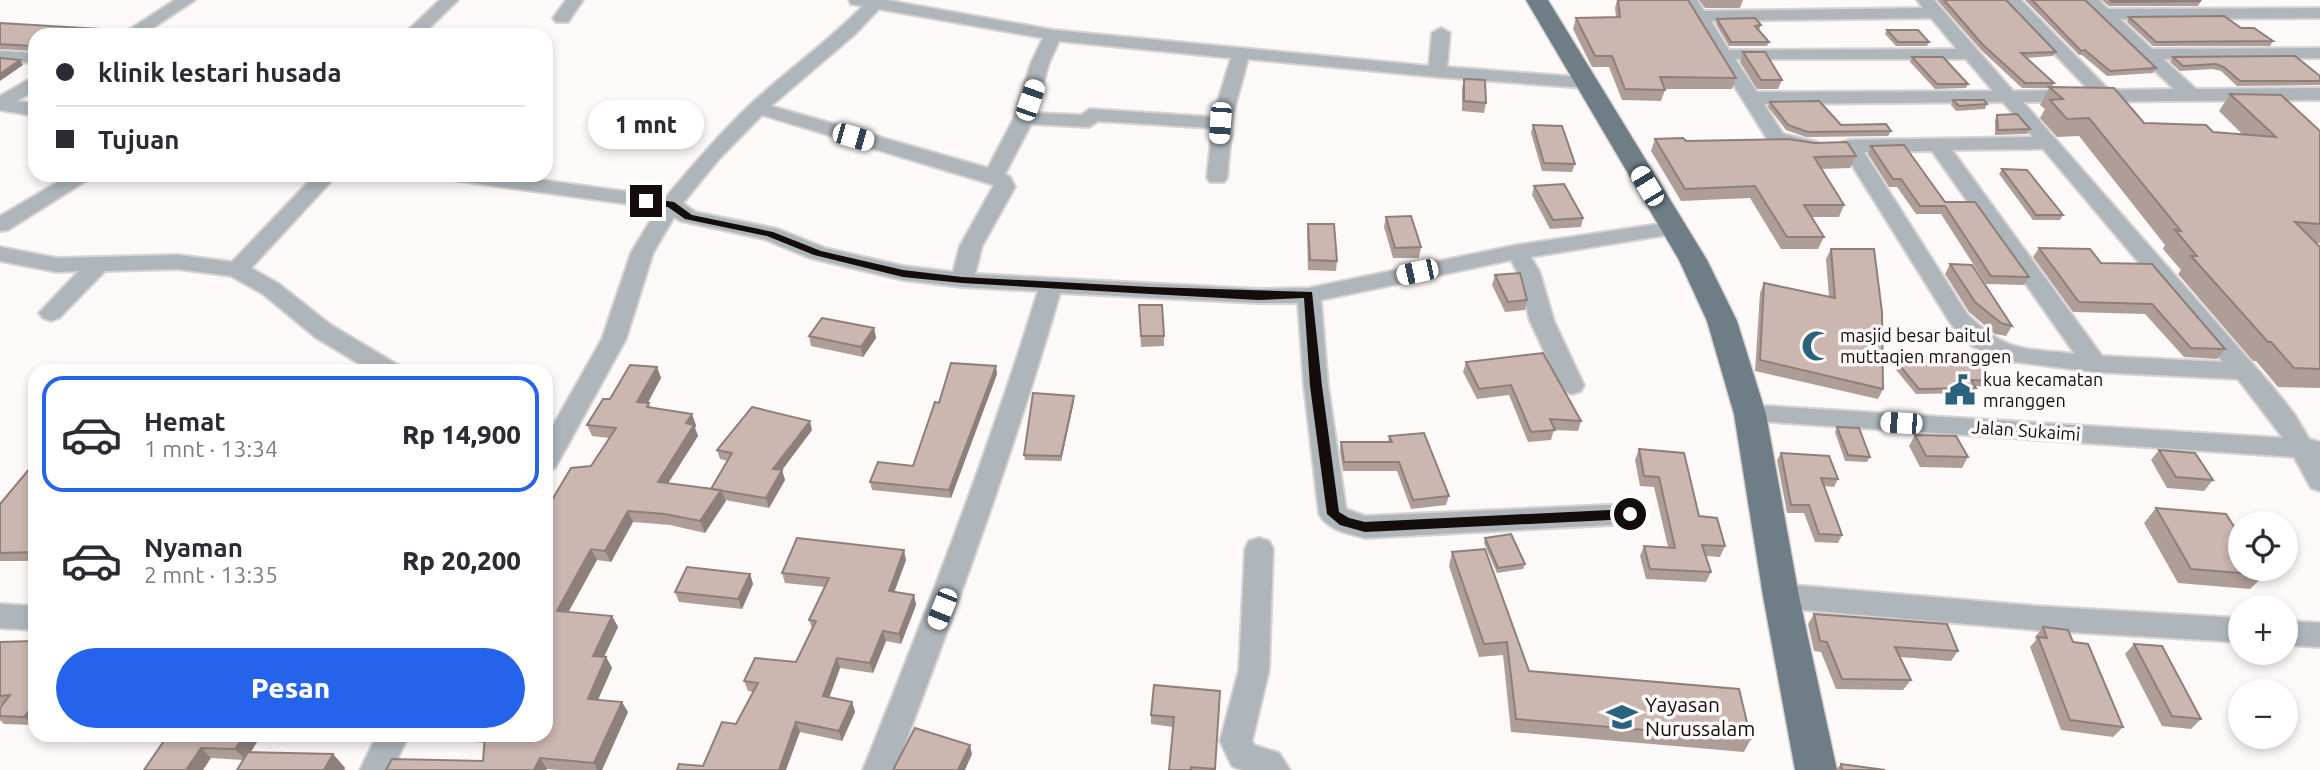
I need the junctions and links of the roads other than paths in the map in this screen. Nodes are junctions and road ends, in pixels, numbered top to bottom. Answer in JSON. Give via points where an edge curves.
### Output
{"nodes":[{"id":1,"x":187,"y":0,"type":"edge"},
{"id":2,"x":450,"y":0,"type":"edge"},
{"id":3,"x":575,"y":0,"type":"edge"},
{"id":4,"x":1537,"y":0,"type":"edge"},
{"id":5,"x":1689,"y":0,"type":"edge"},
{"id":6,"x":2011,"y":0,"type":"edge"},
{"id":7,"x":2089,"y":0,"type":"edge"},
{"id":8,"x":870,"y":1,"type":"edge"},
{"id":9,"x":1931,"y":7,"type":"edge"},
{"id":10,"x":2320,"y":13,"type":"edge"},
{"id":11,"x":2104,"y":14,"type":"junction"},
{"id":12,"x":1699,"y":16,"type":"junction"},
{"id":13,"x":562,"y":18,"type":"dead end"},
{"id":14,"x":141,"y":28,"type":"edge"},
{"id":15,"x":420,"y":28,"type":"edge"},
{"id":16,"x":1441,"y":33,"type":"dead end"},
{"id":17,"x":1053,"y":35,"type":"junction"},
{"id":18,"x":1241,"y":52,"type":"junction"},
{"id":19,"x":2320,"y":53,"type":"edge"},
{"id":20,"x":1722,"y":54,"type":"junction"},
{"id":21,"x":1972,"y":54,"type":"junction"},
{"id":22,"x":2147,"y":54,"type":"junction"},
{"id":23,"x":0,"y":56,"type":"edge"},
{"id":24,"x":28,"y":58,"type":"edge"},
{"id":25,"x":1437,"y":72,"type":"junction"},
{"id":26,"x":28,"y":73,"type":"edge"},
{"id":27,"x":1585,"y":82,"type":"junction"},
{"id":28,"x":28,"y":86,"type":"edge"},
{"id":29,"x":0,"y":91,"type":"edge"},
{"id":30,"x":2104,"y":94,"type":"junction"},
{"id":31,"x":2190,"y":94,"type":"junction"},
{"id":32,"x":2320,"y":94,"type":"edge"},
{"id":33,"x":2007,"y":95,"type":"junction"},
{"id":34,"x":1749,"y":98,"type":"junction"},
{"id":35,"x":758,"y":108,"type":"junction"},
{"id":36,"x":28,"y":109,"type":"edge"},
{"id":37,"x":1024,"y":118,"type":"junction"},
{"id":38,"x":1220,"y":123,"type":"junction"},
{"id":39,"x":2049,"y":143,"type":"junction"},
{"id":40,"x":1938,"y":145,"type":"junction"},
{"id":41,"x":1850,"y":146,"type":"junction"},
{"id":42,"x":995,"y":176,"type":"junction"},
{"id":43,"x":1217,"y":178,"type":"dead end"},
{"id":44,"x":73,"y":182,"type":"edge"},
{"id":45,"x":319,"y":182,"type":"edge"},
{"id":46,"x":515,"y":182,"type":"edge"},
{"id":47,"x":671,"y":204,"type":"junction"},
{"id":48,"x":0,"y":225,"type":"edge"},
{"id":49,"x":1672,"y":228,"type":"junction"},
{"id":50,"x":1517,"y":252,"type":"junction"},
{"id":51,"x":0,"y":254,"type":"edge"},
{"id":52,"x":98,"y":265,"type":"junction"},
{"id":53,"x":237,"y":270,"type":"junction"},
{"id":54,"x":962,"y":280,"type":"junction"},
{"id":55,"x":1051,"y":285,"type":"junction"},
{"id":56,"x":1309,"y":295,"type":"junction"},
{"id":57,"x":51,"y":313,"type":"dead end"},
{"id":58,"x":377,"y":364,"type":"edge"},
{"id":59,"x":2095,"y":364,"type":"junction"},
{"id":60,"x":2245,"y":371,"type":"junction"},
{"id":61,"x":1572,"y":385,"type":"dead end"},
{"id":62,"x":1749,"y":414,"type":"junction"},
{"id":63,"x":558,"y":420,"type":"edge"},
{"id":64,"x":553,"y":437,"type":"edge"},
{"id":65,"x":2311,"y":449,"type":"edge"},
{"id":66,"x":2320,"y":481,"type":"edge"},
{"id":67,"x":1630,"y":514,"type":"dead end"},
{"id":68,"x":1259,"y":549,"type":"dead end"},
{"id":69,"x":1781,"y":596,"type":"junction"},
{"id":70,"x":0,"y":616,"type":"edge"},
{"id":71,"x":28,"y":618,"type":"edge"},
{"id":72,"x":2228,"y":629,"type":"edge"},
{"id":73,"x":2298,"y":634,"type":"edge"},
{"id":74,"x":2320,"y":635,"type":"edge"},
{"id":75,"x":390,"y":742,"type":"edge"},
{"id":76,"x":376,"y":770,"type":"edge"},
{"id":77,"x":879,"y":770,"type":"edge"},
{"id":78,"x":1274,"y":770,"type":"edge"},
{"id":79,"x":1816,"y":770,"type":"edge"}],
"edges":[{"from":1,"to":14,"type":"street"},
{"from":2,"to":15,"type":"street"},
{"from":3,"to":13,"type":"street"},
{"from":4,"to":27,"type":"main road"},
{"from":5,"to":12,"type":"street"},
{"from":6,"to":30,"type":"street"},
{"from":7,"to":11,"type":"street"},
{"from":8,"to":17,"type":"street"},
{"from":8,"to":35,"type":"street","via":[[848,31]]},
{"from":9,"to":12,"type":"street"},
{"from":9,"to":21,"type":"street"},
{"from":10,"to":11,"type":"street"},
{"from":11,"to":22,"type":"street"},
{"from":12,"to":20,"type":"street"},
{"from":16,"to":25,"type":"street"},
{"from":17,"to":18,"type":"street"},
{"from":17,"to":37,"type":"street"},
{"from":18,"to":25,"type":"street"},
{"from":18,"to":38,"type":"street"},
{"from":19,"to":22,"type":"street"},
{"from":20,"to":21,"type":"street"},
{"from":20,"to":34,"type":"street"},
{"from":21,"to":33,"type":"street"},
{"from":22,"to":31,"type":"street"},
{"from":23,"to":24,"type":"street"},
{"from":25,"to":27,"type":"street"},
{"from":26,"to":29,"type":"street"},
{"from":27,"to":49,"type":"main road"},
{"from":28,"to":36,"type":"street","via":[[0,104]]},
{"from":30,"to":31,"type":"street"},
{"from":30,"to":33,"type":"street"},
{"from":31,"to":32,"type":"street"},
{"from":33,"to":34,"type":"street"},
{"from":33,"to":39,"type":"street"},
{"from":34,"to":41,"type":"street","via":[[1783,142]]},
{"from":35,"to":42,"type":"street"},
{"from":35,"to":47,"type":"street"},
{"from":37,"to":38,"type":"street","via":[[1088,121],[1090,115]]},
{"from":37,"to":42,"type":"street"},
{"from":38,"to":43,"type":"street"},
{"from":39,"to":40,"type":"street"},
{"from":39,"to":60,"type":"street"},
{"from":40,"to":41,"type":"street"},
{"from":40,"to":59,"type":"street"},
{"from":41,"to":59,"type":"street","via":[[1959,319],[1980,340],[2000,352]]},
{"from":42,"to":54,"type":"street","via":[[1005,187],[971,246]]},
{"from":44,"to":48,"type":"street"},
{"from":45,"to":53,"type":"street"},
{"from":46,"to":47,"type":"street"},
{"from":47,"to":54,"type":"street","via":[[688,217],[769,234],[818,253],[903,274]]},
{"from":47,"to":63,"type":"street","via":[[642,253],[614,339]]},
{"from":49,"to":50,"type":"street"},
{"from":49,"to":62,"type":"main road","via":[[1722,321]]},
{"from":50,"to":56,"type":"street"},
{"from":50,"to":61,"type":"street"},
{"from":51,"to":52,"type":"street","via":[[57,265]]},
{"from":52,"to":53,"type":"street","via":[[178,262]]},
{"from":52,"to":57,"type":"street"},
{"from":53,"to":58,"type":"street"},
{"from":54,"to":55,"type":"street"},
{"from":55,"to":56,"type":"street"},
{"from":55,"to":77,"type":"street","via":[[1018,396],[951,586]]},
{"from":56,"to":67,"type":"street","via":[[1333,514],[1365,527]]},
{"from":59,"to":60,"type":"street"},
{"from":60,"to":65,"type":"street"},
{"from":62,"to":65,"type":"street","name":"Jalan Sukaimi"},
{"from":62,"to":69,"type":"main road"},
{"from":63,"to":64,"type":"street"},
{"from":65,"to":66,"type":"street"},
{"from":68,"to":78,"type":"street","via":[[1254,670],[1236,741],[1243,756],[1268,763]]},
{"from":69,"to":72,"type":"street"},
{"from":69,"to":79,"type":"main road"},
{"from":70,"to":71,"type":"street"},
{"from":73,"to":74,"type":"street"},
{"from":75,"to":76,"type":"street"}]}
